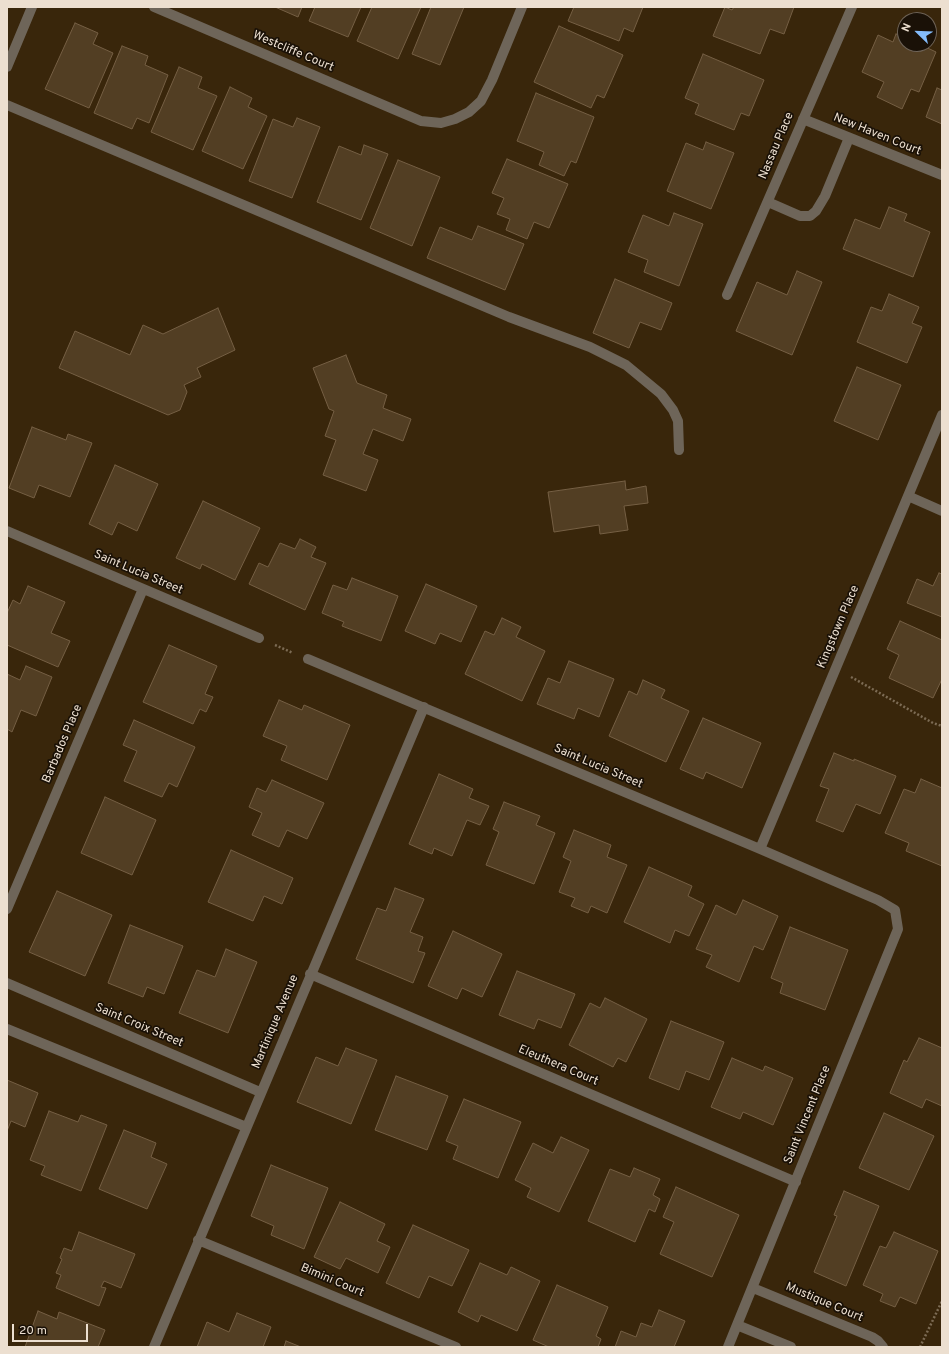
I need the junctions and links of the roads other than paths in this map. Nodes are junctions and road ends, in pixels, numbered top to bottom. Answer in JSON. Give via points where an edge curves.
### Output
{"nodes":[{"id":1,"x":32,"y":7,"type":"edge"},
{"id":2,"x":154,"y":7,"type":"edge"},
{"id":3,"x":522,"y":7,"type":"edge"},
{"id":4,"x":852,"y":7,"type":"edge"},
{"id":5,"x":7,"y":66,"type":"edge"},
{"id":6,"x":7,"y":105,"type":"edge"},
{"id":7,"x":803,"y":119,"type":"junction"},
{"id":8,"x":849,"y":138,"type":"junction"},
{"id":9,"x":942,"y":175,"type":"edge"},
{"id":10,"x":768,"y":202,"type":"junction"},
{"id":11,"x":727,"y":295,"type":"dead end"},
{"id":12,"x":942,"y":415,"type":"edge"},
{"id":13,"x":679,"y":450,"type":"dead end"},
{"id":14,"x":908,"y":496,"type":"junction"},
{"id":15,"x":942,"y":510,"type":"edge"},
{"id":16,"x":7,"y":531,"type":"edge"},
{"id":17,"x":143,"y":589,"type":"junction"},
{"id":18,"x":259,"y":638,"type":"road end"},
{"id":19,"x":308,"y":659,"type":"road end"},
{"id":20,"x":424,"y":707,"type":"junction"},
{"id":21,"x":760,"y":849,"type":"junction"},
{"id":22,"x":878,"y":900,"type":"joint"},
{"id":23,"x":7,"y":909,"type":"edge"},
{"id":24,"x":310,"y":974,"type":"junction"},
{"id":25,"x":7,"y":983,"type":"edge"},
{"id":26,"x":7,"y":1028,"type":"edge"},
{"id":27,"x":260,"y":1092,"type":"junction"},
{"id":28,"x":246,"y":1127,"type":"junction"},
{"id":29,"x":796,"y":1182,"type":"junction"},
{"id":30,"x":198,"y":1240,"type":"junction"},
{"id":31,"x":753,"y":1288,"type":"junction"},
{"id":32,"x":737,"y":1325,"type":"junction"},
{"id":33,"x":154,"y":1347,"type":"edge"},
{"id":34,"x":456,"y":1347,"type":"edge"},
{"id":35,"x":728,"y":1347,"type":"edge"},
{"id":36,"x":791,"y":1347,"type":"edge"},
{"id":37,"x":883,"y":1347,"type":"edge"}],
"edges":[{"from":1,"to":5,"type":"street"},
{"from":2,"to":3,"type":"street","name":"Westcliffe Court","via":[[421,121],[441,123],[469,112],[481,101]]},
{"from":4,"to":7,"type":"street","name":"Nassau Place"},
{"from":6,"to":13,"type":"street","via":[[509,317],[590,347],[626,365],[661,394],[673,410],[678,421]]},
{"from":7,"to":8,"type":"street","name":"New Haven Court"},
{"from":7,"to":10,"type":"street","name":"Nassau Place"},
{"from":8,"to":9,"type":"street","name":"New Haven Court"},
{"from":8,"to":10,"type":"street","via":[[825,196],[810,216],[800,216]]},
{"from":10,"to":11,"type":"street","name":"Nassau Place"},
{"from":12,"to":14,"type":"street","name":"Kingstown Place"},
{"from":14,"to":15,"type":"street"},
{"from":14,"to":21,"type":"street","name":"Kingstown Place"},
{"from":16,"to":17,"type":"street","name":"Saint Lucia Street"},
{"from":17,"to":18,"type":"street","name":"Saint Lucia Street"},
{"from":17,"to":23,"type":"street","name":"Barbados Place"},
{"from":19,"to":20,"type":"street","name":"Saint Lucia Street"},
{"from":20,"to":21,"type":"street","name":"Saint Lucia Street"},
{"from":20,"to":24,"type":"street","name":"Martinique Avenue"},
{"from":21,"to":22,"type":"street","name":"Saint Lucia Street"},
{"from":22,"to":29,"type":"street","name":"Saint Vincent Place","via":[[895,910],[898,929]]},
{"from":24,"to":27,"type":"street","name":"Martinique Avenue"},
{"from":24,"to":29,"type":"street","name":"Eleuthera Court"},
{"from":25,"to":27,"type":"street","name":"Saint Croix Street"},
{"from":26,"to":28,"type":"street"},
{"from":27,"to":28,"type":"street","name":"Martinique Avenue"},
{"from":28,"to":30,"type":"street","name":"Martinique Avenue"},
{"from":29,"to":31,"type":"street","name":"Saint Vincent Place"},
{"from":30,"to":33,"type":"street","name":"Martinique Avenue"},
{"from":30,"to":34,"type":"street","name":"Bimini Court"},
{"from":31,"to":32,"type":"street","name":"Saint Vincent Place"},
{"from":31,"to":37,"type":"street","name":"Mustique Court","via":[[872,1338]]},
{"from":32,"to":35,"type":"street","name":"Saint Vincent Place"},
{"from":32,"to":36,"type":"street"}]}
